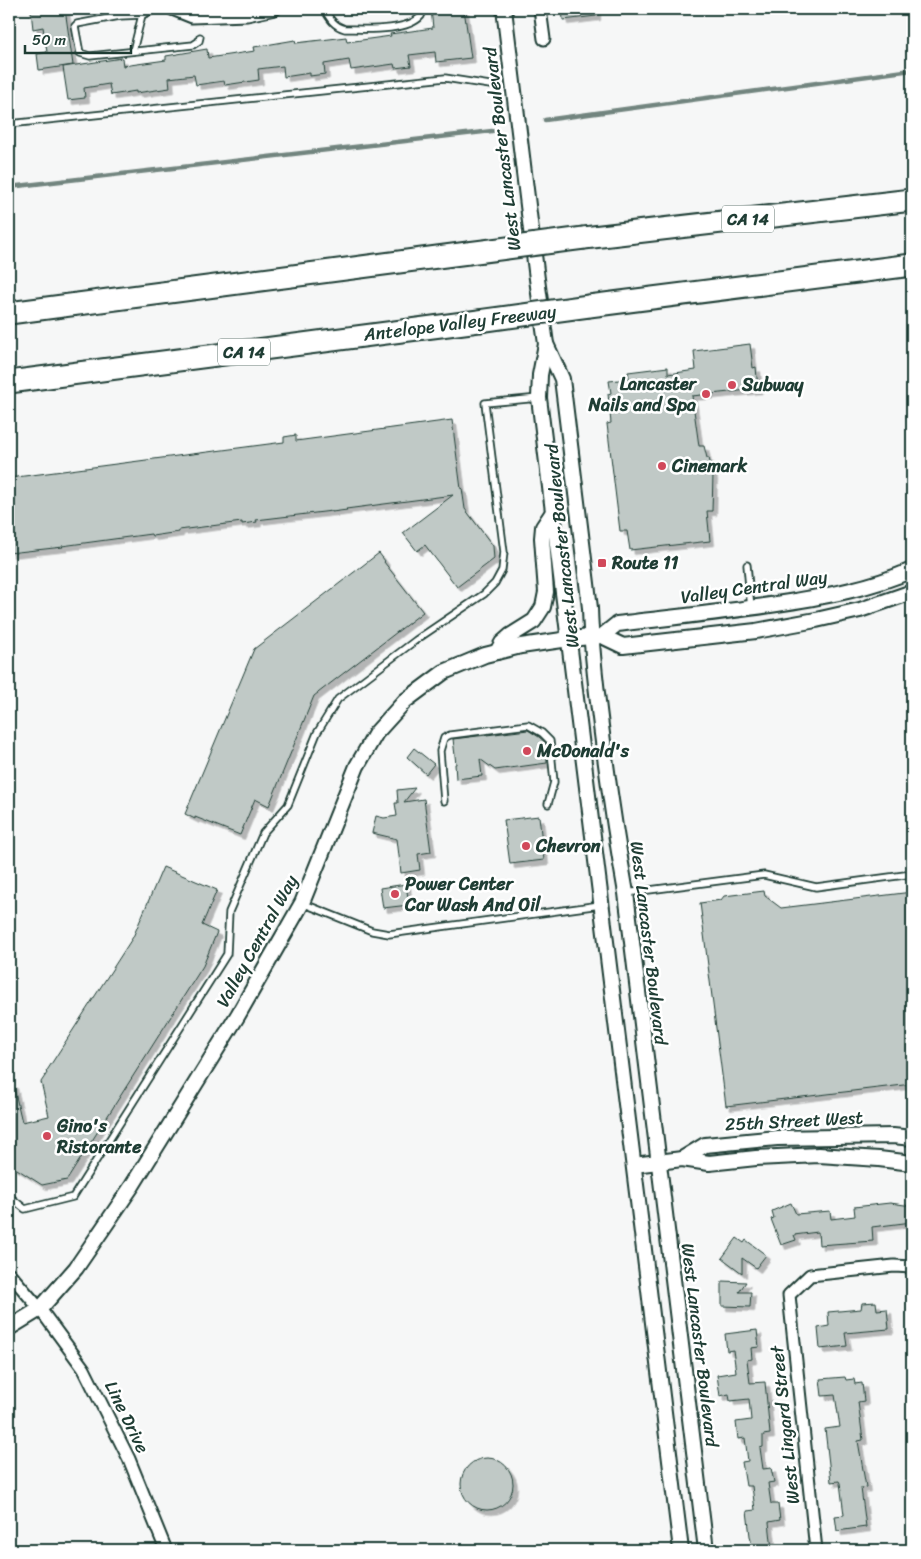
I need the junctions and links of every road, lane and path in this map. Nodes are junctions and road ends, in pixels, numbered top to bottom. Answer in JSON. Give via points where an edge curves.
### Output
{"nodes":[{"id":1,"x":156,"y":9,"type":"edge"},
{"id":2,"x":172,"y":9,"type":"edge"},
{"id":3,"x":274,"y":9,"type":"edge"},
{"id":4,"x":324,"y":9,"type":"edge"},
{"id":5,"x":424,"y":9,"type":"edge"},
{"id":6,"x":504,"y":9,"type":"edge"},
{"id":7,"x":540,"y":9,"type":"edge"},
{"id":8,"x":142,"y":15,"type":"junction"},
{"id":9,"x":200,"y":37,"type":"dead end"},
{"id":10,"x":544,"y":39,"type":"dead end"},
{"id":11,"x":133,"y":52,"type":"junction"},
{"id":12,"x":490,"y":85,"type":"dead end"},
{"id":13,"x":9,"y":124,"type":"edge"},
{"id":14,"x":912,"y":200,"type":"edge"},
{"id":15,"x":912,"y":265,"type":"edge"},
{"id":16,"x":9,"y":313,"type":"edge"},
{"id":17,"x":546,"y":344,"type":"junction"},
{"id":18,"x":9,"y":382,"type":"edge"},
{"id":19,"x":539,"y":398,"type":"junction"},
{"id":20,"x":553,"y":512,"type":"junction"},
{"id":21,"x":747,"y":565,"type":"dead end"},
{"id":22,"x":912,"y":570,"type":"edge"},
{"id":23,"x":912,"y":592,"type":"edge"},
{"id":24,"x":751,"y":608,"type":"junction"},
{"id":25,"x":596,"y":637,"type":"junction"},
{"id":26,"x":569,"y":639,"type":"junction"},
{"id":27,"x":497,"y":652,"type":"junction"},
{"id":28,"x":444,"y":802,"type":"dead end"},
{"id":29,"x":548,"y":804,"type":"dead end"},
{"id":30,"x":912,"y":874,"type":"edge"},
{"id":31,"x":626,"y":893,"type":"junction"},
{"id":32,"x":302,"y":904,"type":"junction"},
{"id":33,"x":602,"y":905,"type":"junction"},
{"id":34,"x":912,"y":1138,"type":"edge"},
{"id":35,"x":682,"y":1159,"type":"junction"},
{"id":36,"x":658,"y":1162,"type":"junction"},
{"id":37,"x":912,"y":1163,"type":"edge"},
{"id":38,"x":634,"y":1165,"type":"junction"},
{"id":39,"x":9,"y":1196,"type":"edge"},
{"id":40,"x":912,"y":1267,"type":"edge"},
{"id":41,"x":9,"y":1272,"type":"edge"},
{"id":42,"x":40,"y":1309,"type":"junction"},
{"id":43,"x":9,"y":1328,"type":"edge"},
{"id":44,"x":166,"y":1550,"type":"edge"},
{"id":45,"x":681,"y":1550,"type":"edge"},
{"id":46,"x":706,"y":1550,"type":"edge"},
{"id":47,"x":816,"y":1550,"type":"edge"}],
"edges":[{"from":1,"to":8,"type":"lane"},
{"from":2,"to":3,"type":"street","via":[[192,17]]},
{"from":4,"to":5,"type":"lane","via":[[332,22],[345,29],[395,27],[410,23],[421,16]]},
{"from":6,"to":17,"type":"street","name":"West Lancaster Boulevard"},
{"from":7,"to":10,"type":"street"},
{"from":8,"to":11,"type":"lane"},
{"from":8,"to":11,"type":"lane","via":[[120,16],[75,26],[78,50],[82,55]]},
{"from":9,"to":11,"type":"lane","via":[[193,45]]},
{"from":12,"to":13,"type":"lane","via":[[445,78]]},
{"from":14,"to":16,"type":"highway","number":"CA 14","bridge":true,"via":[[584,238]]},
{"from":15,"to":18,"type":"highway","name":"Antelope Valley Freeway","number":"CA 14","bridge":true},
{"from":17,"to":19,"type":"street","name":"West Lancaster Boulevard"},
{"from":17,"to":25,"type":"street","name":"West Lancaster Boulevard","via":[[562,379]]},
{"from":19,"to":20,"type":"street","name":"West Lancaster Boulevard"},
{"from":19,"to":39,"type":"lane","via":[[485,403],[504,552],[502,570],[495,583],[338,699],[317,733],[288,805],[263,833],[229,912],[227,954],[73,1197],[25,1210]]},
{"from":20,"to":26,"type":"street","name":"West Lancaster Boulevard"},
{"from":20,"to":27,"type":"street","via":[[543,527],[544,607],[534,621],[510,636]]},
{"from":21,"to":24,"type":"lane"},
{"from":22,"to":24,"type":"street","name":"Valley Central Way","via":[[845,592]]},
{"from":23,"to":25,"type":"street","name":"Valley Central Way","via":[[860,610],[756,631],[623,646]]},
{"from":24,"to":25,"type":"street","name":"Valley Central Way","via":[[617,624]]},
{"from":25,"to":26,"type":"street","name":"Valley Central Way"},
{"from":25,"to":31,"type":"street","name":"West Lancaster Boulevard","via":[[611,807]]},
{"from":26,"to":27,"type":"street","name":"Valley Central Way"},
{"from":26,"to":33,"type":"street","name":"West Lancaster Boulevard"},
{"from":27,"to":32,"type":"street","name":"Valley Central Way","via":[[444,672],[405,701],[376,733],[357,766]]},
{"from":28,"to":29,"type":"lane","via":[[440,751],[444,738],[528,726],[550,741],[554,782]]},
{"from":30,"to":31,"type":"lane","via":[[816,886],[764,875]]},
{"from":31,"to":36,"type":"street","name":"West Lancaster Boulevard"},
{"from":32,"to":33,"type":"lane","via":[[372,931],[389,934]]},
{"from":32,"to":42,"type":"street","name":"Valley Central Way","via":[[132,1186],[76,1268]]},
{"from":33,"to":38,"type":"street","name":"West Lancaster Boulevard"},
{"from":34,"to":35,"type":"street","name":"25th Street West","via":[[777,1138],[705,1145]]},
{"from":35,"to":36,"type":"street","name":"25th Street West"},
{"from":35,"to":37,"type":"street","name":"25th Street West","via":[[709,1163],[819,1155]]},
{"from":36,"to":38,"type":"street","name":"25th Street West"},
{"from":36,"to":46,"type":"street","name":"West Lancaster Boulevard"},
{"from":38,"to":45,"type":"street","name":"West Lancaster Boulevard"},
{"from":40,"to":47,"type":"street","name":"West Lingard Street","via":[[810,1275],[789,1295]]},
{"from":41,"to":42,"type":"street","name":"Line Drive"},
{"from":42,"to":43,"type":"street","name":"Valley Central Way"},
{"from":42,"to":44,"type":"street","name":"Line Drive","via":[[84,1369],[129,1459]]}]}
